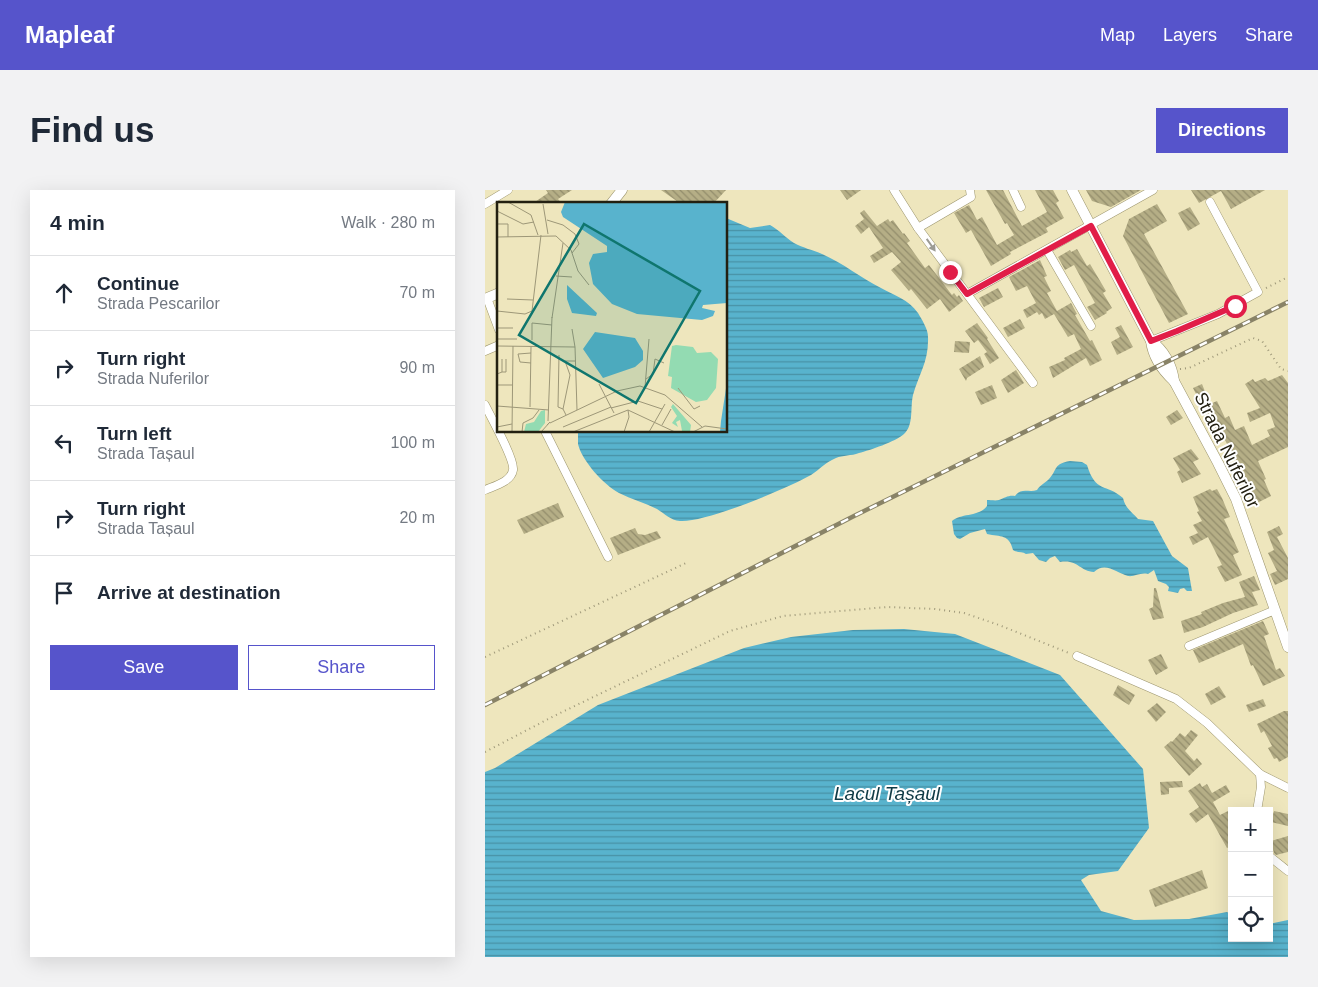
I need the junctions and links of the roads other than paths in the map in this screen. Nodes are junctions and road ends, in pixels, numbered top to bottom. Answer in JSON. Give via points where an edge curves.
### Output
{"nodes":[{"id":1,"x":508,"y":190,"type":"edge"},
{"id":2,"x":622,"y":190,"type":"edge"},
{"id":3,"x":894,"y":190,"type":"edge"},
{"id":4,"x":970,"y":190,"type":"edge"},
{"id":5,"x":1013,"y":190,"type":"edge"},
{"id":6,"x":1072,"y":190,"type":"edge"},
{"id":7,"x":1153,"y":190,"type":"edge"},
{"id":8,"x":613,"y":202,"type":"edge"},
{"id":9,"x":1210,"y":202,"type":"dead end"},
{"id":10,"x":485,"y":204,"type":"edge"},
{"id":11,"x":1021,"y":207,"type":"dead end"},
{"id":12,"x":1091,"y":226,"type":"junction"},
{"id":13,"x":918,"y":228,"type":"junction"},
{"id":14,"x":1047,"y":250,"type":"junction"},
{"id":15,"x":967,"y":294,"type":"junction"},
{"id":16,"x":486,"y":299,"type":"edge"},
{"id":17,"x":497,"y":325,"type":"edge"},
{"id":18,"x":1091,"y":326,"type":"dead end"},
{"id":19,"x":1151,"y":341,"type":"junction"},
{"id":20,"x":497,"y":346,"type":"edge"},
{"id":21,"x":485,"y":351,"type":"edge"},
{"id":22,"x":1033,"y":383,"type":"dead end"},
{"id":23,"x":485,"y":405,"type":"edge"},
{"id":24,"x":497,"y":430,"type":"edge"},
{"id":25,"x":498,"y":432,"type":"edge"},
{"id":26,"x":546,"y":432,"type":"edge"},
{"id":27,"x":485,"y":490,"type":"edge"},
{"id":28,"x":608,"y":557,"type":"dead end"},
{"id":29,"x":1275,"y":610,"type":"junction"},
{"id":30,"x":1189,"y":646,"type":"dead end"},
{"id":31,"x":1288,"y":647,"type":"edge"},
{"id":32,"x":1077,"y":656,"type":"road end"},
{"id":33,"x":1260,"y":774,"type":"junction"},
{"id":34,"x":1288,"y":788,"type":"edge"},
{"id":35,"x":1258,"y":807,"type":"edge"},
{"id":36,"x":1273,"y":859,"type":"edge"},
{"id":37,"x":1288,"y":871,"type":"edge"}],
"edges":[{"from":1,"to":10,"type":"street"},
{"from":2,"to":8,"type":"street"},
{"from":3,"to":13,"type":"street"},
{"from":4,"to":13,"type":"street","via":[[971,197]]},
{"from":5,"to":11,"type":"street"},
{"from":6,"to":12,"type":"street","name":"Strada Nuferilor"},
{"from":7,"to":12,"type":"street"},
{"from":9,"to":19,"type":"street","via":[[1259,292],[1218,314]]},
{"from":12,"to":14,"type":"street"},
{"from":12,"to":19,"type":"street","name":"Strada Nuferilor"},
{"from":13,"to":15,"type":"street","one_way":true},
{"from":14,"to":15,"type":"street"},
{"from":14,"to":18,"type":"street"},
{"from":15,"to":22,"type":"street"},
{"from":16,"to":17,"type":"street"},
{"from":19,"to":29,"type":"street","name":"Strada Nuferilor","via":[[1152,351],[1165,372],[1173,376],[1236,499]]},
{"from":20,"to":21,"type":"street"},
{"from":23,"to":24,"type":"street"},
{"from":25,"to":27,"type":"street","via":[[513,471],[501,483]]},
{"from":26,"to":28,"type":"street"},
{"from":29,"to":30,"type":"street"},
{"from":29,"to":31,"type":"street","name":"Strada Nuferilor"},
{"from":32,"to":33,"type":"street","via":[[1176,699],[1207,723]]},
{"from":33,"to":34,"type":"street"},
{"from":33,"to":35,"type":"street"},
{"from":36,"to":37,"type":"street"}]}
